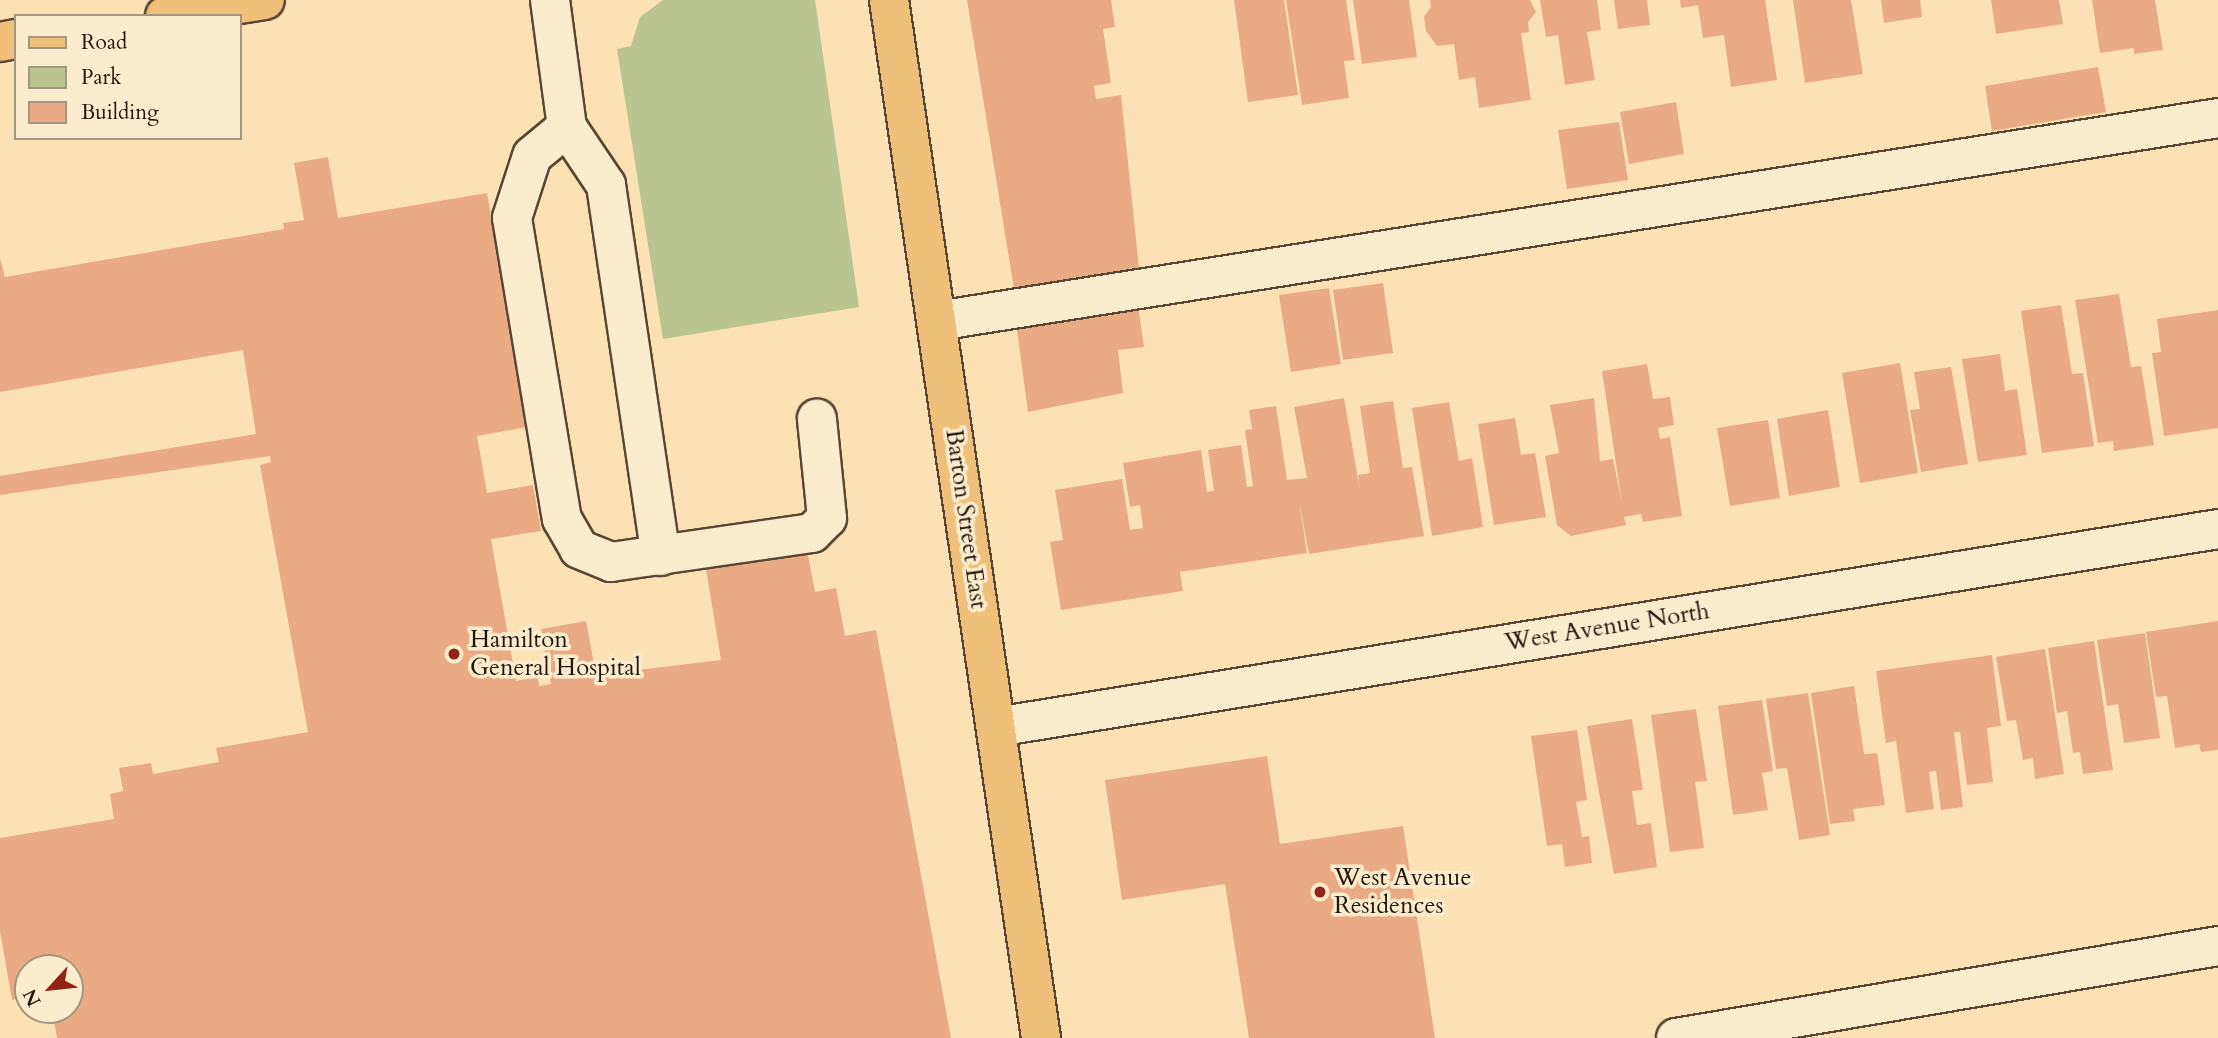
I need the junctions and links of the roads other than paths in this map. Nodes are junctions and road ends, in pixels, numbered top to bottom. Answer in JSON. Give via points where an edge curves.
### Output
{"nodes":[{"id":1,"x":265,"y":0,"type":"edge"},
{"id":2,"x":550,"y":0,"type":"edge"},
{"id":3,"x":889,"y":0,"type":"edge"},
{"id":4,"x":178,"y":14,"type":"edge"},
{"id":5,"x":2218,"y":118,"type":"edge"},
{"id":6,"x":567,"y":127,"type":"junction"},
{"id":7,"x":937,"y":321,"type":"junction"},
{"id":8,"x":817,"y":419,"type":"dead end"},
{"id":9,"x":2218,"y":529,"type":"edge"},
{"id":10,"x":661,"y":556,"type":"junction"},
{"id":11,"x":996,"y":727,"type":"junction"},
{"id":12,"x":2218,"y":946,"type":"edge"},
{"id":13,"x":1041,"y":1038,"type":"edge"},
{"id":14,"x":1675,"y":1038,"type":"edge"}],
"edges":[{"from":1,"to":4,"type":"main road"},
{"from":2,"to":6,"type":"street"},
{"from":3,"to":7,"type":"main road","name":"Barton Street East"},
{"from":5,"to":7,"type":"street"},
{"from":6,"to":10,"type":"street","via":[[606,185]]},
{"from":6,"to":10,"type":"street","via":[[532,156],[512,218],[562,519],[579,549],[594,558],[611,562]]},
{"from":7,"to":11,"type":"main road","name":"Barton Street East"},
{"from":8,"to":10,"type":"street","via":[[826,494],[823,527],[812,533]]},
{"from":9,"to":11,"type":"street","name":"West Avenue North"},
{"from":11,"to":13,"type":"main road","name":"Barton Street East"},
{"from":12,"to":14,"type":"street"}]}
